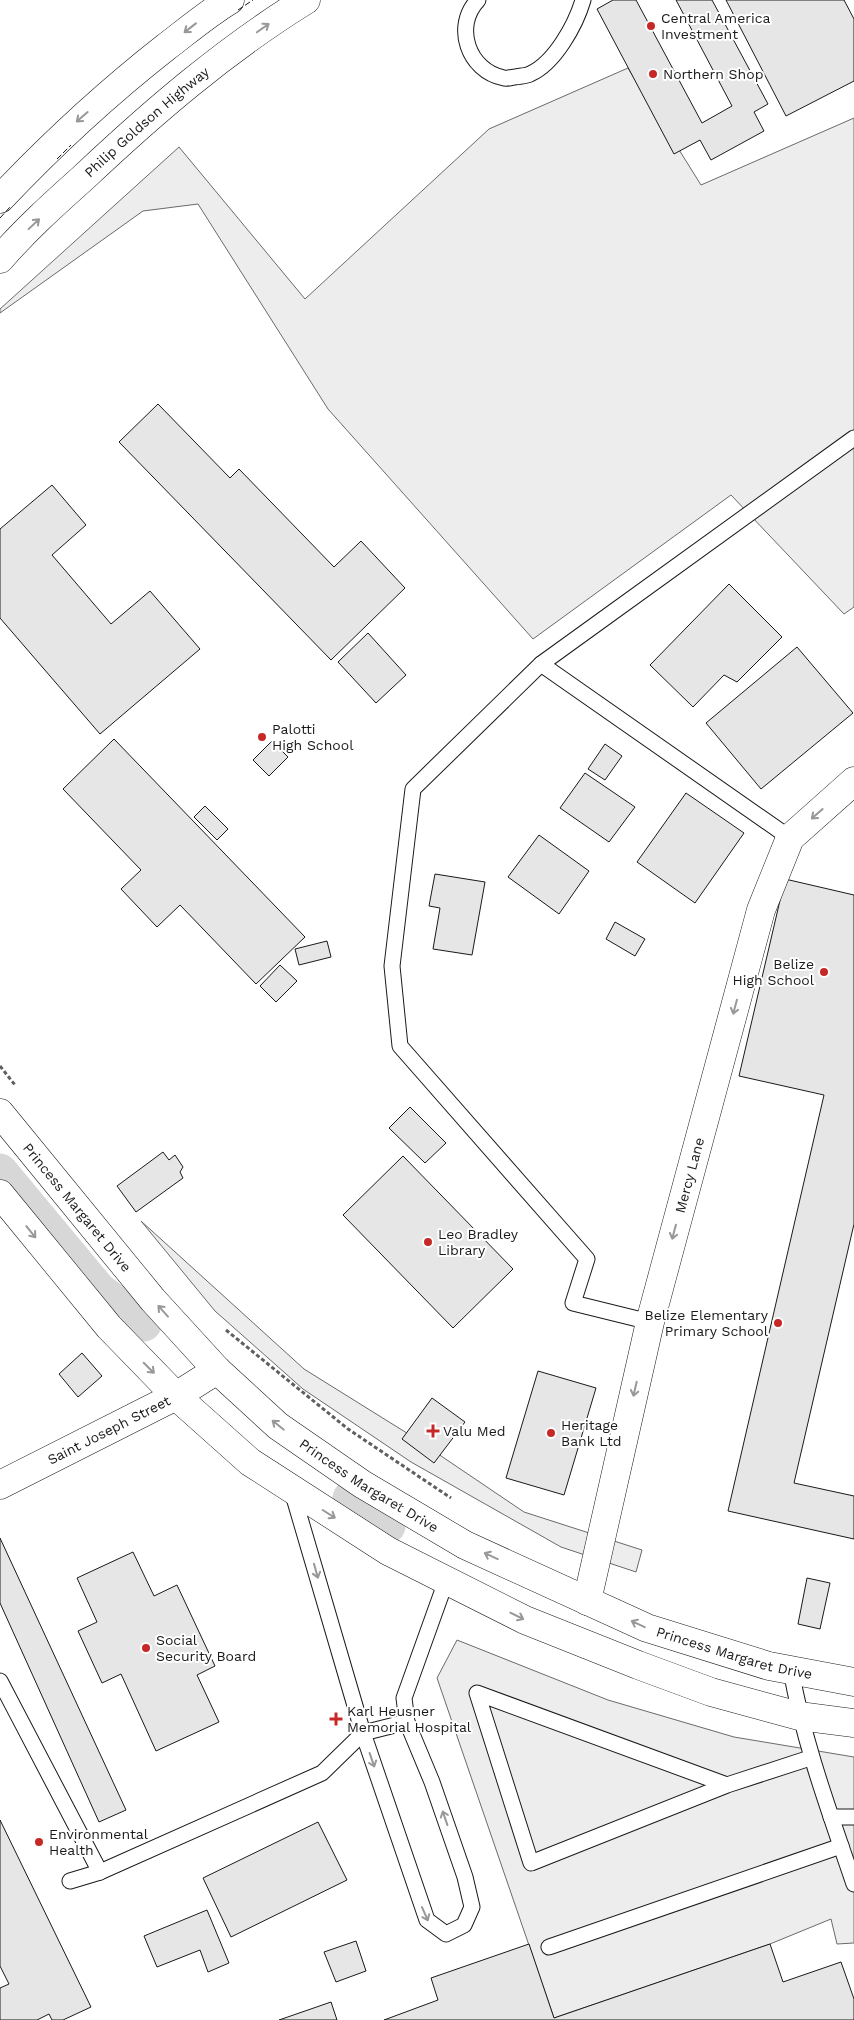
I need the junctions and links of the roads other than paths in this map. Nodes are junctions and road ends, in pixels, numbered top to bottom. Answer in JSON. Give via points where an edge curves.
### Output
{"nodes":[{"id":1,"x":230,"y":0,"type":"edge"},
{"id":2,"x":306,"y":0,"type":"edge"},
{"id":3,"x":478,"y":0,"type":"edge"},
{"id":4,"x":584,"y":0,"type":"edge"},
{"id":5,"x":0,"y":199,"type":"edge"},
{"id":6,"x":0,"y":259,"type":"edge"},
{"id":7,"x":854,"y":438,"type":"edge"},
{"id":8,"x":541,"y":664,"type":"junction"},
{"id":9,"x":854,"y":782,"type":"edge"},
{"id":10,"x":790,"y":838,"type":"junction"},
{"id":11,"x":0,"y":1113,"type":"edge"},
{"id":12,"x":0,"y":1194,"type":"edge"},
{"id":13,"x":650,"y":1322,"type":"junction"},
{"id":14,"x":217,"y":1370,"type":"junction"},
{"id":15,"x":176,"y":1396,"type":"junction"},
{"id":16,"x":0,"y":1485,"type":"edge"},
{"id":17,"x":292,"y":1491,"type":"junction"},
{"id":18,"x":446,"y":1582,"type":"junction"},
{"id":19,"x":587,"y":1601,"type":"junction"},
{"id":20,"x":791,"y":1670,"type":"junction"},
{"id":21,"x":0,"y":1681,"type":"edge"},
{"id":22,"x":854,"y":1682,"type":"edge"},
{"id":23,"x":799,"y":1716,"type":"junction"},
{"id":24,"x":408,"y":1722,"type":"junction"},
{"id":25,"x":854,"y":1723,"type":"edge"},
{"id":26,"x":363,"y":1734,"type":"junction"},
{"id":27,"x":810,"y":1758,"type":"junction"},
{"id":28,"x":727,"y":1785,"type":"junction"},
{"id":29,"x":831,"y":1817,"type":"junction"},
{"id":30,"x":854,"y":1817,"type":"edge"},
{"id":31,"x":841,"y":1846,"type":"junction"},
{"id":32,"x":100,"y":1872,"type":"junction"},
{"id":33,"x":70,"y":1882,"type":"dead end"},
{"id":34,"x":854,"y":1884,"type":"edge"},
{"id":35,"x":549,"y":1947,"type":"dead end"}],
"edges":[{"from":1,"to":5,"type":"main road","one_way":true,"via":[[133,73],[57,139]]},
{"from":6,"to":2,"type":"main road","name":"Philip Goldson Highway","one_way":true,"via":[[114,148],[192,80]]},
{"from":3,"to":4,"type":"lane","via":[[472,6],[464,32],[470,53],[485,70],[504,79],[530,74],[550,58],[572,30]]},
{"from":7,"to":8,"type":"lane"},
{"from":8,"to":10,"type":"lane"},
{"from":8,"to":13,"type":"lane","via":[[413,789],[392,966],[400,1046],[587,1259],[573,1303]]},
{"from":9,"to":10,"type":"main road","name":"Mercy Lane","one_way":true},
{"from":10,"to":13,"type":"main road","name":"Mercy Lane","one_way":true,"via":[[761,910]]},
{"from":14,"to":11,"type":"main road","name":"Princess Margaret Drive","one_way":true,"via":[[153,1300]]},
{"from":12,"to":15,"type":"main road","one_way":true,"via":[[109,1327]]},
{"from":13,"to":19,"type":"main road","name":"Mercy Lane","one_way":true},
{"from":14,"to":15,"type":"main road","name":"Saint Joseph Street"},
{"from":19,"to":14,"type":"main road","name":"Princess Margaret Drive","one_way":true,"via":[[465,1545],[362,1484],[278,1426]]},
{"from":15,"to":16,"type":"main road","name":"Saint Joseph Street"},
{"from":15,"to":17,"type":"main road","via":[[250,1462]]},
{"from":17,"to":18,"type":"main road","one_way":true,"via":[[388,1551]]},
{"from":17,"to":26,"type":"lane","one_way":true},
{"from":18,"to":23,"type":"main road","one_way":true,"via":[[526,1620],[638,1665],[711,1692]]},
{"from":18,"to":24,"type":"lane","via":[[404,1698]]},
{"from":20,"to":19,"type":"main road","name":"Princess Margaret Drive","one_way":true,"via":[[647,1628]]},
{"from":20,"to":22,"type":"main road","name":"Princess Margaret Drive"},
{"from":20,"to":23,"type":"lane"},
{"from":21,"to":32,"type":"lane"},
{"from":23,"to":25,"type":"main road"},
{"from":23,"to":27,"type":"lane"},
{"from":24,"to":26,"type":"lane"},
{"from":26,"to":24,"type":"lane","one_way":true,"via":[[427,1920],[446,1934],[464,1925],[472,1907],[459,1860]]},
{"from":26,"to":32,"type":"lane","via":[[322,1774]]},
{"from":27,"to":28,"type":"lane"},
{"from":27,"to":29,"type":"lane"},
{"from":28,"to":28,"type":"lane","via":[[618,1744],[477,1694],[531,1863]]},
{"from":29,"to":30,"type":"lane"},
{"from":29,"to":31,"type":"lane"},
{"from":31,"to":34,"type":"lane"},
{"from":31,"to":35,"type":"lane"},
{"from":32,"to":33,"type":"lane"}]}
